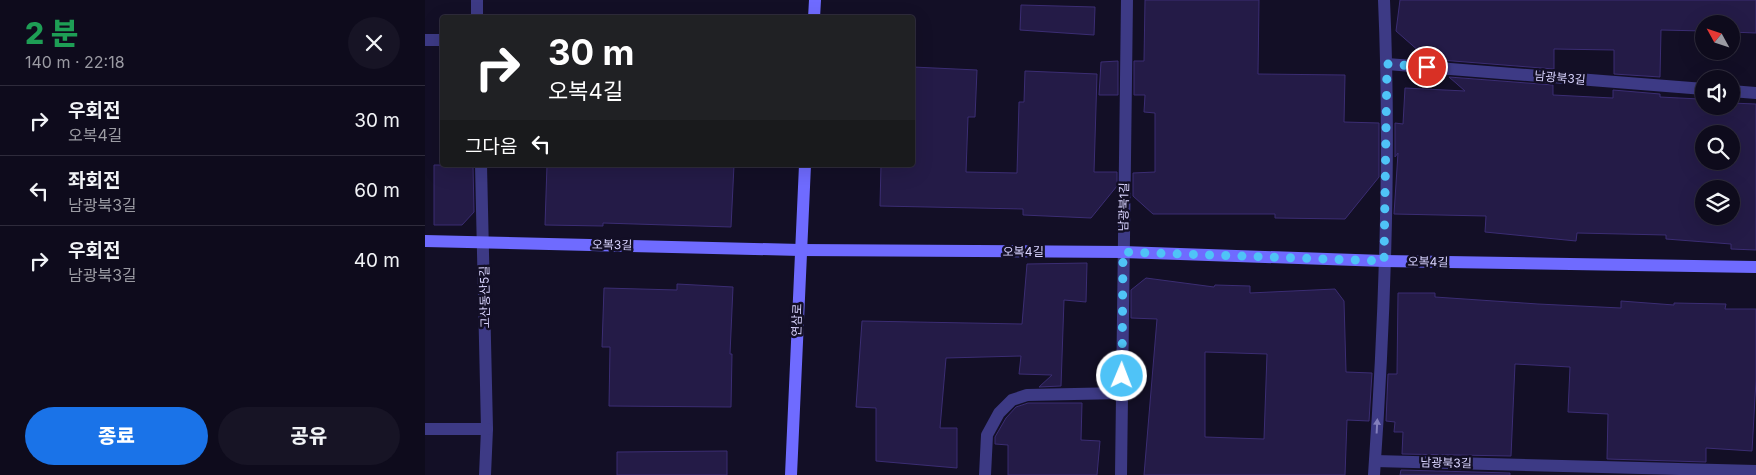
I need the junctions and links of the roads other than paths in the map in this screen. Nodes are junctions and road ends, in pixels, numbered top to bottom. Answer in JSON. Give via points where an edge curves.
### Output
{"nodes":[{"id":1,"x":477,"y":0,"type":"edge"},
{"id":2,"x":815,"y":0,"type":"edge"},
{"id":3,"x":1127,"y":0,"type":"edge"},
{"id":4,"x":1385,"y":0,"type":"edge"},
{"id":5,"x":477,"y":15,"type":"edge"},
{"id":6,"x":814,"y":15,"type":"edge"},
{"id":7,"x":425,"y":40,"type":"edge"},
{"id":8,"x":440,"y":40,"type":"edge"},
{"id":9,"x":1387,"y":64,"type":"junction"},
{"id":10,"x":1695,"y":88,"type":"edge"},
{"id":11,"x":1740,"y":92,"type":"edge"},
{"id":12,"x":1756,"y":93,"type":"edge"},
{"id":13,"x":481,"y":167,"type":"edge"},
{"id":14,"x":805,"y":167,"type":"edge"},
{"id":15,"x":425,"y":241,"type":"edge"},
{"id":16,"x":484,"y":242,"type":"junction"},
{"id":17,"x":800,"y":250,"type":"junction"},
{"id":18,"x":1123,"y":252,"type":"junction"},
{"id":19,"x":1384,"y":261,"type":"junction"},
{"id":20,"x":1756,"y":267,"type":"edge"},
{"id":21,"x":1122,"y":393,"type":"junction"},
{"id":22,"x":425,"y":429,"type":"edge"},
{"id":23,"x":487,"y":429,"type":"junction"},
{"id":24,"x":1375,"y":461,"type":"junction"},
{"id":25,"x":1649,"y":471,"type":"edge"},
{"id":26,"x":1756,"y":471,"type":"edge"},
{"id":27,"x":485,"y":475,"type":"edge"},
{"id":28,"x":791,"y":475,"type":"edge"},
{"id":29,"x":985,"y":475,"type":"edge"},
{"id":30,"x":1121,"y":475,"type":"edge"},
{"id":31,"x":1374,"y":475,"type":"edge"}],
"edges":[{"from":1,"to":5,"type":"street"},
{"from":2,"to":6,"type":"street"},
{"from":3,"to":18,"type":"street","name":"남광북1길"},
{"from":4,"to":9,"type":"street"},
{"from":7,"to":8,"type":"street"},
{"from":9,"to":10,"type":"street","name":"남광북3길"},
{"from":9,"to":19,"type":"street"},
{"from":11,"to":12,"type":"street"},
{"from":13,"to":16,"type":"street","name":"고산동산5길"},
{"from":14,"to":17,"type":"street","name":"연삼로"},
{"from":15,"to":16,"type":"street","name":"오복3길"},
{"from":16,"to":17,"type":"street","name":"오복3길"},
{"from":16,"to":23,"type":"street","name":"고산동산5길"},
{"from":17,"to":18,"type":"street","name":"오복4길"},
{"from":17,"to":28,"type":"street","name":"연삼로"},
{"from":18,"to":19,"type":"street","name":"오복4길"},
{"from":18,"to":21,"type":"street","name":"남광북1길"},
{"from":19,"to":20,"type":"street","name":"오복4길"},
{"from":24,"to":19,"type":"street","one_way":true},
{"from":21,"to":29,"type":"street","via":[[1027,395],[1012,400],[999,413],[987,435]]},
{"from":21,"to":30,"type":"street","name":"남광북1길"},
{"from":22,"to":23,"type":"street"},
{"from":23,"to":27,"type":"street","name":"고산동산5길"},
{"from":24,"to":25,"type":"street","name":"남광북3길"},
{"from":24,"to":31,"type":"street"},
{"from":25,"to":26,"type":"street","name":"남광북3길"}]}
